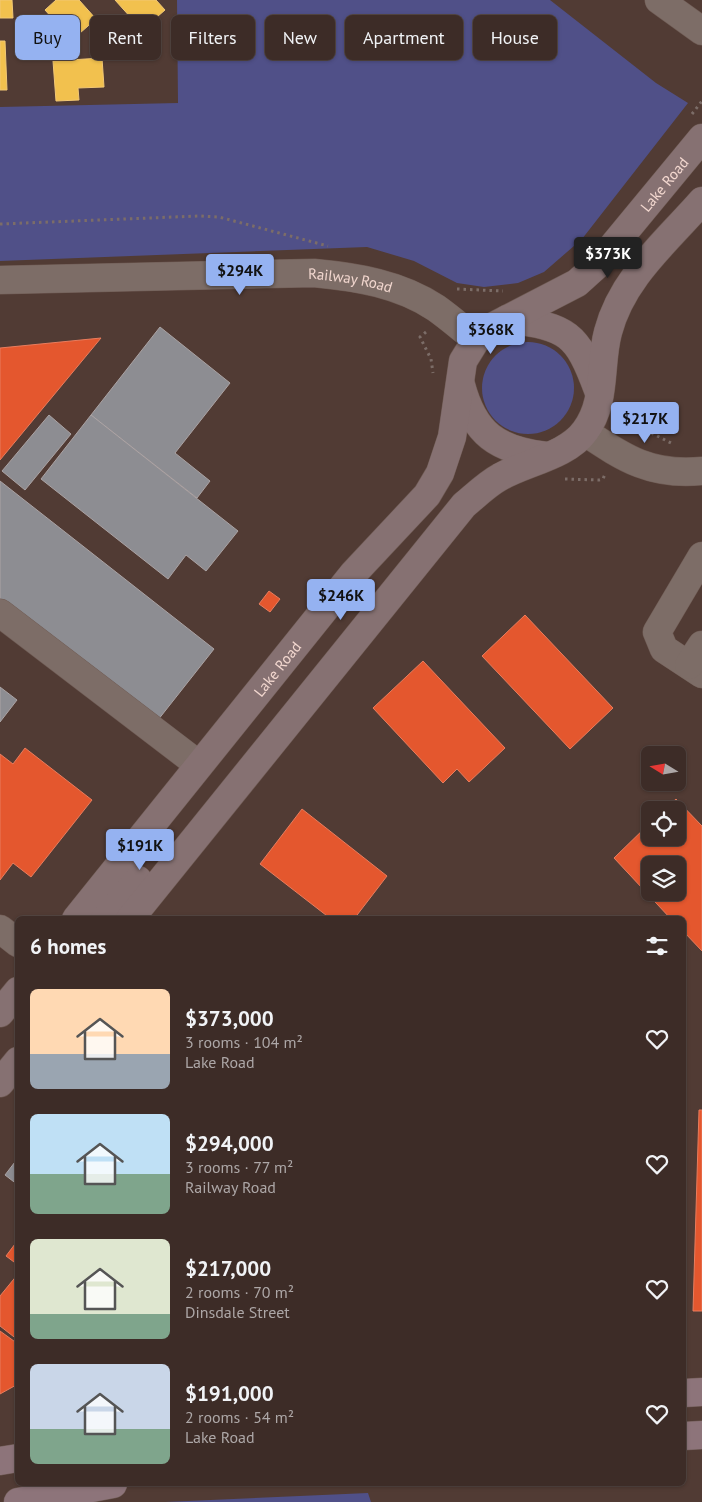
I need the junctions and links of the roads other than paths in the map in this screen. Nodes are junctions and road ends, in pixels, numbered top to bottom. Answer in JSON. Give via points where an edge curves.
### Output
{"nodes":[{"id":1,"x":659,"y":0,"type":"edge"},
{"id":2,"x":702,"y":31,"type":"edge"},
{"id":3,"x":696,"y":127,"type":"edge"},
{"id":4,"x":702,"y":201,"type":"edge"},
{"id":5,"x":0,"y":280,"type":"edge"},
{"id":6,"x":507,"y":319,"type":"junction"},
{"id":7,"x":476,"y":340,"type":"junction"},
{"id":8,"x":446,"y":379,"type":"junction"},
{"id":9,"x":613,"y":396,"type":"junction"},
{"id":10,"x":585,"y":432,"type":"junction"},
{"id":11,"x":547,"y":456,"type":"junction"},
{"id":12,"x":702,"y":471,"type":"edge"},
{"id":13,"x":702,"y":556,"type":"edge"},
{"id":14,"x":0,"y":613,"type":"edge"},
{"id":15,"x":698,"y":661,"type":"edge"},
{"id":16,"x":199,"y":765,"type":"junction"},
{"id":17,"x":184,"y":849,"type":"junction"},
{"id":18,"x":78,"y":916,"type":"edge"},
{"id":19,"x":108,"y":916,"type":"edge"},
{"id":20,"x":132,"y":916,"type":"edge"},
{"id":21,"x":0,"y":929,"type":"edge"},
{"id":22,"x":15,"y":941,"type":"edge"},
{"id":23,"x":15,"y":995,"type":"edge"},
{"id":24,"x":0,"y":1013,"type":"edge"},
{"id":25,"x":15,"y":1065,"type":"edge"},
{"id":26,"x":0,"y":1083,"type":"edge"},
{"id":27,"x":702,"y":1392,"type":"edge"},
{"id":28,"x":686,"y":1393,"type":"edge"},
{"id":29,"x":702,"y":1435,"type":"edge"},
{"id":30,"x":686,"y":1436,"type":"edge"},
{"id":31,"x":15,"y":1458,"type":"edge"},
{"id":32,"x":0,"y":1461,"type":"edge"},
{"id":33,"x":102,"y":1486,"type":"edge"},
{"id":34,"x":18,"y":1502,"type":"edge"}],
"edges":[{"from":1,"to":2,"type":"street"},
{"from":3,"to":6,"type":"main road","name":"Lake Road","via":[[598,264],[576,283]]},
{"from":4,"to":9,"type":"main road","via":[[652,256],[622,296],[608,332]]},
{"from":5,"to":7,"type":"street","name":"Railway Road","via":[[314,273],[358,277],[393,287],[435,307]]},
{"from":6,"to":7,"type":"main road"},
{"from":6,"to":9,"type":"main road","via":[[539,323],[557,329],[571,339]]},
{"from":7,"to":8,"type":"main road"},
{"from":8,"to":11,"type":"main road","via":[[489,438],[509,449]]},
{"from":8,"to":16,"type":"main road","name":"Lake Road","via":[[452,437],[440,473],[427,495],[354,574]]},
{"from":9,"to":10,"type":"main road","via":[[595,415]]},
{"from":10,"to":11,"type":"main road","via":[[568,446]]},
{"from":10,"to":12,"type":"street","via":[[626,459],[648,468],[678,474]]},
{"from":11,"to":17,"type":"main road","via":[[498,478],[464,505]]},
{"from":13,"to":15,"type":"street","via":[[657,632],[664,649]]},
{"from":14,"to":16,"type":"street"},
{"from":16,"to":18,"type":"main road","name":"Lake Road"},
{"from":17,"to":19,"type":"main road","via":[[146,870]]},
{"from":17,"to":20,"type":"main road"},
{"from":21,"to":22,"type":"street"},
{"from":23,"to":24,"type":"main road"},
{"from":25,"to":26,"type":"main road"},
{"from":27,"to":28,"type":"highway"},
{"from":29,"to":30,"type":"highway"},
{"from":31,"to":32,"type":"highway"},
{"from":33,"to":34,"type":"highway"}]}
